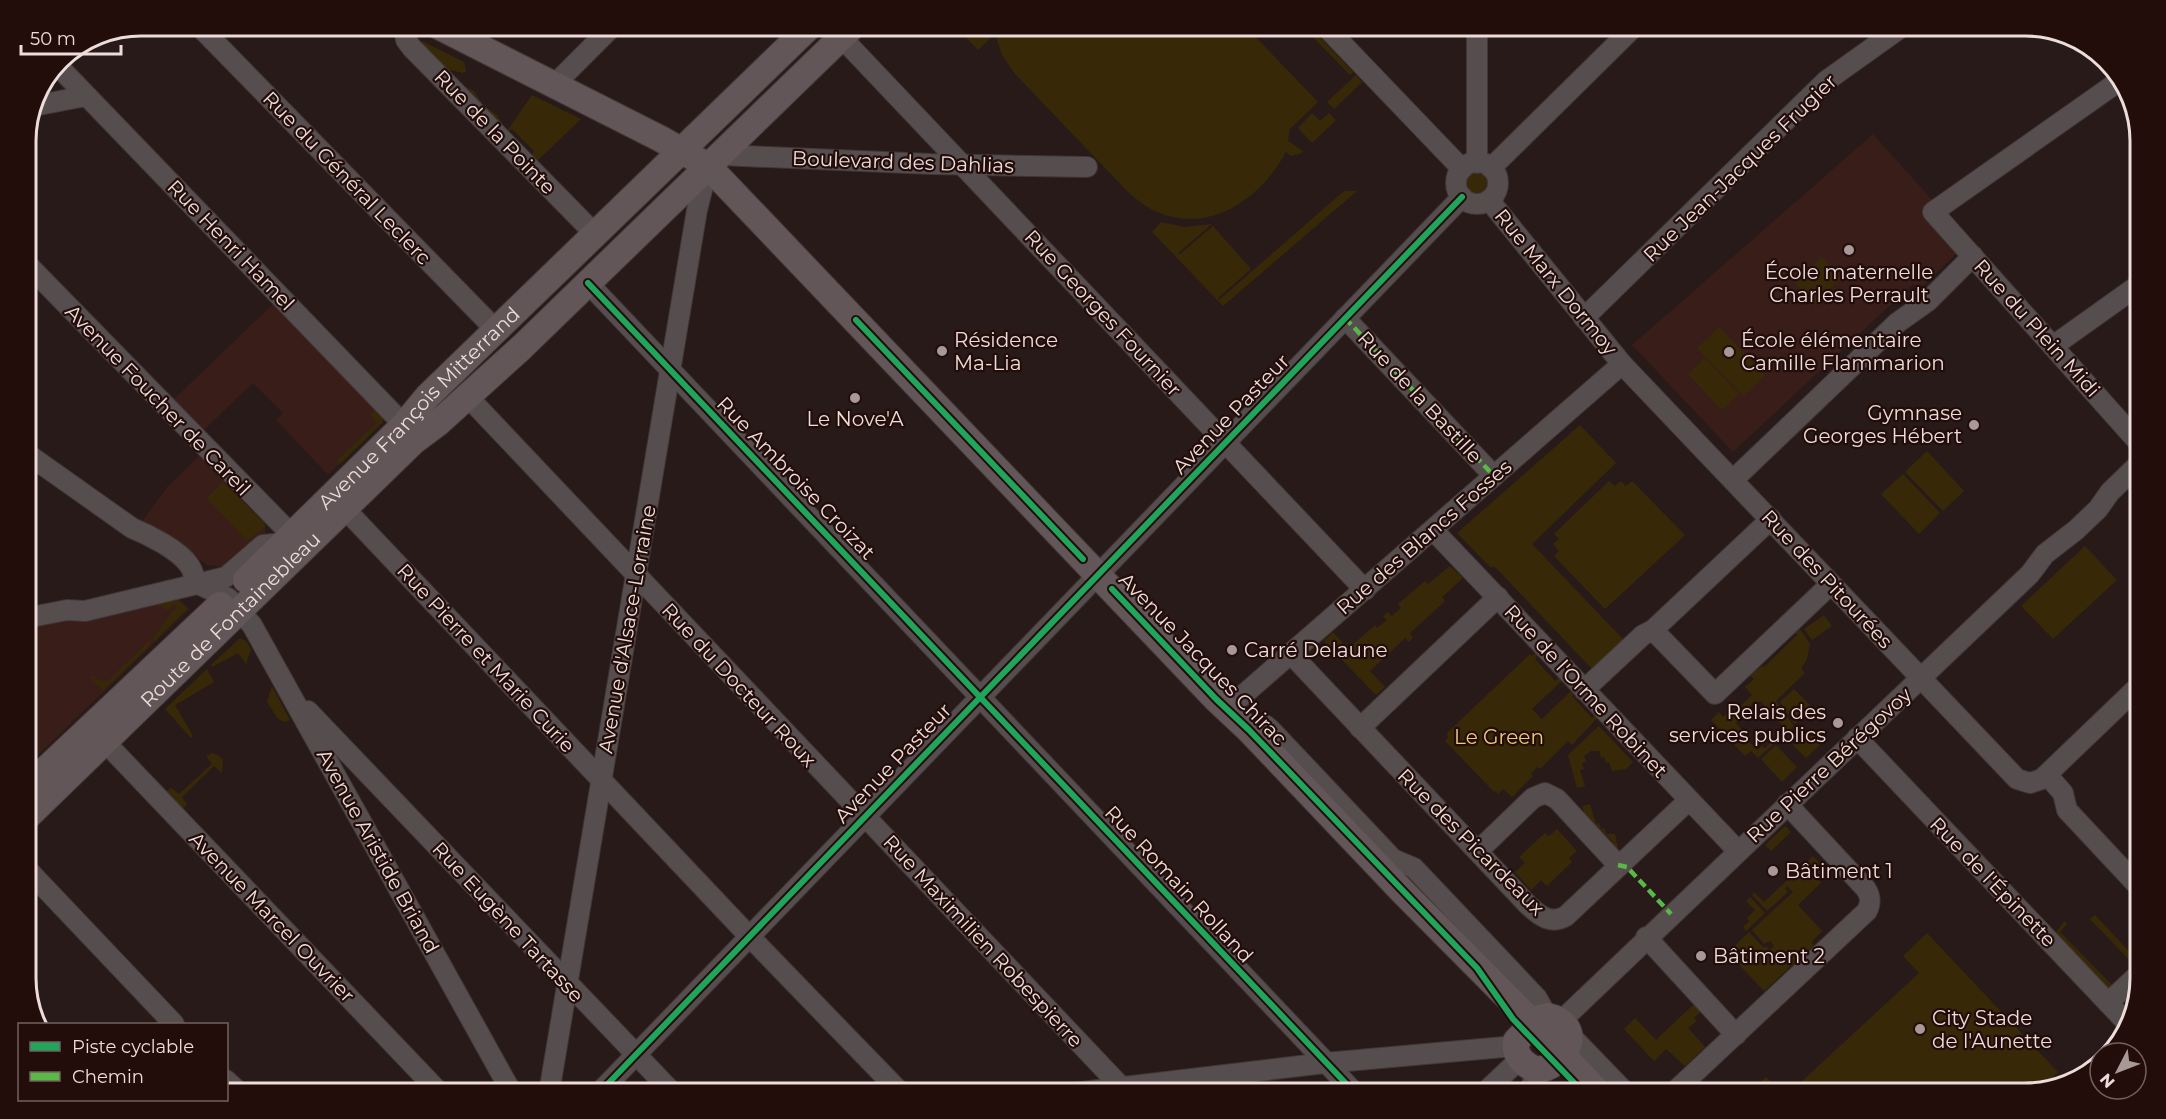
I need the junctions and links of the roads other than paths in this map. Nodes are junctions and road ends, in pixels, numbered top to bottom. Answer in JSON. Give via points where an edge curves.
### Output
{"nodes":[{"id":1,"x":209,"y":36,"type":"edge"},
{"id":2,"x":405,"y":36,"type":"edge"},
{"id":3,"x":458,"y":36,"type":"edge"},
{"id":4,"x":604,"y":36,"type":"edge"},
{"id":5,"x":800,"y":36,"type":"edge"},
{"id":6,"x":842,"y":36,"type":"edge"},
{"id":7,"x":851,"y":36,"type":"edge"},
{"id":8,"x":1336,"y":36,"type":"edge"},
{"id":9,"x":1478,"y":36,"type":"edge"},
{"id":10,"x":1624,"y":36,"type":"edge"},
{"id":11,"x":1889,"y":36,"type":"edge"},
{"id":12,"x":63,"y":72,"type":"edge"},
{"id":13,"x":554,"y":85,"type":"junction"},
{"id":14,"x":2113,"y":85,"type":"edge"},
{"id":15,"x":86,"y":96,"type":"junction"},
{"id":16,"x":43,"y":104,"type":"edge"},
{"id":17,"x":681,"y":151,"type":"junction"},
{"id":18,"x":714,"y":160,"type":"junction"},
{"id":19,"x":962,"y":164,"type":"junction"},
{"id":20,"x":1476,"y":166,"type":"junction"},
{"id":21,"x":1087,"y":167,"type":"dead end"},
{"id":22,"x":1462,"y":197,"type":"junction"},
{"id":23,"x":1489,"y":200,"type":"junction"},
{"id":24,"x":595,"y":234,"type":"junction"},
{"id":25,"x":1973,"y":256,"type":"junction"},
{"id":26,"x":36,"y":274,"type":"edge"},
{"id":27,"x":588,"y":283,"type":"junction"},
{"id":28,"x":2130,"y":292,"type":"edge"},
{"id":29,"x":1345,"y":318,"type":"junction"},
{"id":30,"x":1584,"y":318,"type":"junction"},
{"id":31,"x":496,"y":330,"type":"junction"},
{"id":32,"x":2053,"y":346,"type":"junction"},
{"id":33,"x":1622,"y":364,"type":"junction"},
{"id":34,"x":670,"y":370,"type":"junction"},
{"id":35,"x":468,"y":397,"type":"junction"},
{"id":36,"x":438,"y":423,"type":"joint"},
{"id":37,"x":404,"y":425,"type":"junction"},
{"id":38,"x":2130,"y":433,"type":"edge"},
{"id":39,"x":1226,"y":443,"type":"junction"},
{"id":40,"x":36,"y":460,"type":"edge"},
{"id":41,"x":2130,"y":473,"type":"edge"},
{"id":42,"x":1494,"y":476,"type":"junction"},
{"id":43,"x":1733,"y":480,"type":"junction"},
{"id":44,"x":345,"y":509,"type":"junction"},
{"id":45,"x":1771,"y":519,"type":"junction"},
{"id":46,"x":1434,"y":531,"type":"junction"},
{"id":47,"x":288,"y":539,"type":"junction"},
{"id":48,"x":1098,"y":574,"type":"junction"},
{"id":49,"x":637,"y":576,"type":"junction"},
{"id":50,"x":1831,"y":584,"type":"junction"},
{"id":51,"x":1365,"y":590,"type":"junction"},
{"id":52,"x":1498,"y":597,"type":"junction"},
{"id":53,"x":226,"y":602,"type":"junction"},
{"id":54,"x":36,"y":616,"type":"edge"},
{"id":55,"x":1653,"y":630,"type":"junction"},
{"id":56,"x":1290,"y":654,"type":"junction"},
{"id":57,"x":1921,"y":679,"type":"junction"},
{"id":58,"x":287,"y":690,"type":"junction"},
{"id":59,"x":1584,"y":690,"type":"junction"},
{"id":60,"x":2130,"y":694,"type":"edge"},
{"id":61,"x":980,"y":696,"type":"junction"},
{"id":62,"x":1226,"y":710,"type":"junction"},
{"id":63,"x":1360,"y":728,"type":"junction"},
{"id":64,"x":1249,"y":730,"type":"junction"},
{"id":65,"x":1857,"y":738,"type":"junction"},
{"id":66,"x":104,"y":741,"type":"junction"},
{"id":67,"x":344,"y":749,"type":"junction"},
{"id":68,"x":326,"y":757,"type":"junction"},
{"id":69,"x":2042,"y":778,"type":"junction"},
{"id":70,"x":36,"y":779,"type":"edge"},
{"id":71,"x":602,"y":780,"type":"junction"},
{"id":72,"x":838,"y":789,"type":"joint"},
{"id":73,"x":1689,"y":800,"type":"junction"},
{"id":74,"x":1787,"y":804,"type":"junction"},
{"id":75,"x":36,"y":808,"type":"edge"},
{"id":76,"x":866,"y":816,"type":"junction"},
{"id":77,"x":1478,"y":851,"type":"junction"},
{"id":78,"x":1738,"y":851,"type":"junction"},
{"id":79,"x":1618,"y":865,"type":"junction"},
{"id":80,"x":2130,"y":877,"type":"edge"},
{"id":81,"x":36,"y":879,"type":"edge"},
{"id":82,"x":749,"y":936,"type":"junction"},
{"id":83,"x":1646,"y":938,"type":"junction"},
{"id":84,"x":2130,"y":983,"type":"edge"},
{"id":85,"x":569,"y":985,"type":"junction"},
{"id":86,"x":2108,"y":1003,"type":"junction"},
{"id":87,"x":2122,"y":1017,"type":"edge"},
{"id":88,"x":173,"y":1023,"type":"edge"},
{"id":89,"x":1736,"y":1035,"type":"junction"},
{"id":90,"x":1541,"y":1047,"type":"edge"},
{"id":91,"x":636,"y":1055,"type":"junction"},
{"id":92,"x":1325,"y":1063,"type":"junction"},
{"id":93,"x":430,"y":1083,"type":"edge"},
{"id":94,"x":506,"y":1083,"type":"edge"},
{"id":95,"x":551,"y":1083,"type":"edge"},
{"id":96,"x":609,"y":1083,"type":"edge"},
{"id":97,"x":663,"y":1083,"type":"edge"},
{"id":98,"x":890,"y":1083,"type":"edge"},
{"id":99,"x":1116,"y":1083,"type":"edge"},
{"id":100,"x":1181,"y":1083,"type":"edge"},
{"id":101,"x":1344,"y":1083,"type":"edge"},
{"id":102,"x":1497,"y":1083,"type":"edge"},
{"id":103,"x":1574,"y":1083,"type":"edge"},
{"id":104,"x":1585,"y":1083,"type":"edge"},
{"id":105,"x":1606,"y":1083,"type":"edge"},
{"id":106,"x":1684,"y":1083,"type":"edge"}],
"edges":[{"from":1,"to":31,"type":"street","name":"Rue du Général Leclerc"},
{"from":2,"to":24,"type":"street","name":"Rue de la Pointe","via":[[412,48]]},
{"from":3,"to":13,"type":"main road","name":"Avenue Jacques Chirac"},
{"from":4,"to":13,"type":"street"},
{"from":5,"to":17,"type":"main road","name":"Avenue François Mitterrand"},
{"from":6,"to":18,"type":"main road","name":"Avenue François Mitterrand"},
{"from":7,"to":19,"type":"street","name":"Rue Georges Fournier"},
{"from":8,"to":20,"type":"street"},
{"from":9,"to":20,"type":"street"},
{"from":10,"to":20,"type":"street"},
{"from":11,"to":30,"type":"street","name":"Rue Jean-Jacques Frugier","via":[[1826,81]]},
{"from":12,"to":15,"type":"street","name":"Rue Henri Hamel"},
{"from":13,"to":17,"type":"main road","name":"Avenue Jacques Chirac"},
{"from":14,"to":25,"type":"street","name":"Rue du Plein Midi","via":[[1934,212]]},
{"from":15,"to":16,"type":"street"},
{"from":15,"to":37,"type":"street","name":"Rue Henri Hamel"},
{"from":17,"to":18,"type":"main road","name":"Avenue Jacques Chirac"},
{"from":17,"to":24,"type":"main road","name":"Avenue François Mitterrand"},
{"from":18,"to":19,"type":"street","name":"Boulevard des Dahlias"},
{"from":18,"to":27,"type":"main road","name":"Avenue François Mitterrand"},
{"from":18,"to":34,"type":"street","name":"Avenue d'Alsace-Lorraine","via":[[697,210]]},
{"from":18,"to":48,"type":"main road","name":"Avenue Jacques Chirac"},
{"from":19,"to":21,"type":"street","name":"Boulevard des Dahlias"},
{"from":19,"to":39,"type":"street","name":"Rue Georges Fournier"},
{"from":20,"to":22,"type":"street","via":[[1456,183]]},
{"from":20,"to":23,"type":"street","via":[[1497,178],[1497,190]]},
{"from":22,"to":23,"type":"street","via":[[1478,204]]},
{"from":22,"to":29,"type":"street","name":"Avenue Pasteur"},
{"from":23,"to":30,"type":"street","name":"Rue Marx Dormoy"},
{"from":24,"to":31,"type":"main road","name":"Avenue François Mitterrand"},
{"from":25,"to":32,"type":"street","name":"Rue du Plein Midi"},
{"from":25,"to":43,"type":"street"},
{"from":26,"to":47,"type":"street","name":"Avenue Foucher de Careil"},
{"from":27,"to":34,"type":"street","name":"Rue Ambroise Croizat"},
{"from":27,"to":35,"type":"main road","name":"Avenue François Mitterrand"},
{"from":28,"to":32,"type":"street"},
{"from":29,"to":39,"type":"street","name":"Avenue Pasteur"},
{"from":29,"to":42,"type":"street","name":"Rue de la Bastille"},
{"from":30,"to":33,"type":"street","name":"Rue Marx Dormoy"},
{"from":31,"to":37,"type":"main road","name":"Avenue François Mitterrand"},
{"from":32,"to":38,"type":"street","name":"Rue du Plein Midi"},
{"from":33,"to":42,"type":"street","name":"Rue des Blancs Fosses"},
{"from":33,"to":43,"type":"street","name":"Rue des Pitourées"},
{"from":34,"to":49,"type":"street","name":"Avenue d'Alsace-Lorraine"},
{"from":34,"to":61,"type":"street","name":"Rue Ambroise Croizat"},
{"from":35,"to":36,"type":"main road","name":"Avenue François Mitterrand"},
{"from":35,"to":49,"type":"street","name":"Rue du Docteur Roux"},
{"from":36,"to":44,"type":"main road","name":"Route de Fontainebleau","via":[[414,441]]},
{"from":37,"to":47,"type":"main road","name":"Avenue François Mitterrand"},
{"from":39,"to":48,"type":"street","name":"Avenue Pasteur"},
{"from":39,"to":51,"type":"street","name":"Rue Georges Fournier"},
{"from":40,"to":53,"type":"street","name":"Avenue Aristide Briand","via":[[185,560]]},
{"from":41,"to":57,"type":"street","name":"Rue Pierre Bérégovoy","via":[[2098,509],[2045,554],[2030,574]]},
{"from":42,"to":46,"type":"street","name":"Rue des Blancs Fosses"},
{"from":43,"to":45,"type":"street","name":"Rue des Pitourées"},
{"from":44,"to":53,"type":"main road","name":"Route de Fontainebleau"},
{"from":44,"to":71,"type":"street","name":"Rue Pierre et Marie Curie"},
{"from":45,"to":50,"type":"street","name":"Rue des Pitourées"},
{"from":45,"to":55,"type":"street"},
{"from":46,"to":51,"type":"street","name":"Rue des Blancs Fosses"},
{"from":46,"to":52,"type":"street","name":"Rue de l'Orme Robinet"},
{"from":47,"to":53,"type":"main road","name":"Avenue François Mitterrand"},
{"from":48,"to":61,"type":"street","name":"Avenue Pasteur"},
{"from":48,"to":62,"type":"main road","name":"Avenue Jacques Chirac"},
{"from":49,"to":71,"type":"street","name":"Avenue d'Alsace-Lorraine"},
{"from":49,"to":72,"type":"street","name":"Rue du Docteur Roux"},
{"from":50,"to":55,"type":"street","via":[[1714,694]]},
{"from":50,"to":57,"type":"street","name":"Rue des Pitourées"},
{"from":51,"to":56,"type":"street","name":"Rue des Blancs Fosses"},
{"from":52,"to":59,"type":"street","name":"Rue de l'Orme Robinet"},
{"from":52,"to":63,"type":"street"},
{"from":53,"to":54,"type":"street","via":[[106,605]]},
{"from":53,"to":58,"type":"street","name":"Avenue Aristide Briand"},
{"from":53,"to":66,"type":"main road","name":"Route de Fontainebleau","via":[[165,683]]},
{"from":53,"to":70,"type":"main road","name":"Avenue François Mitterrand"},
{"from":55,"to":59,"type":"street"},
{"from":56,"to":62,"type":"street","name":"Rue des Blancs Fosses"},
{"from":56,"to":63,"type":"street","name":"Rue des Picardeaux"},
{"from":57,"to":65,"type":"street","name":"Rue Pierre Bérégovoy"},
{"from":57,"to":69,"type":"street","name":"Rue des Pitourées","via":[[2010,772],[2025,782]]},
{"from":58,"to":67,"type":"street","name":"Rue Eugène Tartasse"},
{"from":58,"to":68,"type":"street","name":"Avenue Aristide Briand"},
{"from":59,"to":73,"type":"street","name":"Rue de l'Orme Robinet"},
{"from":60,"to":69,"type":"street"},
{"from":61,"to":76,"type":"street","name":"Avenue Pasteur"},
{"from":61,"to":92,"type":"street","name":"Rue Romain Rolland"},
{"from":62,"to":64,"type":"main road","name":"Avenue Jacques Chirac"},
{"from":63,"to":77,"type":"street","name":"Rue des Picardeaux"},
{"from":64,"to":90,"type":"main road","name":"Avenue Jacques Chirac","via":[[1477,968]]},
{"from":64,"to":90,"type":"street","via":[[1265,724],[1394,860],[1414,868],[1537,998]]},
{"from":65,"to":74,"type":"street","name":"Rue Pierre Bérégovoy"},
{"from":65,"to":86,"type":"street","name":"Rue de l'Épinette"},
{"from":66,"to":75,"type":"main road","name":"Route de Fontainebleau"},
{"from":66,"to":93,"type":"street","name":"Avenue Marcel Ouvrier"},
{"from":67,"to":68,"type":"street"},
{"from":67,"to":85,"type":"street","name":"Rue Eugène Tartasse"},
{"from":68,"to":94,"type":"street","name":"Avenue Aristide Briand"},
{"from":69,"to":80,"type":"street","via":[[2063,793],[2067,810]]},
{"from":71,"to":82,"type":"street","name":"Rue Pierre et Marie Curie"},
{"from":71,"to":85,"type":"street","name":"Avenue d'Alsace-Lorraine"},
{"from":72,"to":76,"type":"street","name":"Rue Maximilien Robespierre"},
{"from":73,"to":78,"type":"street","name":"Rue de l'Orme Robinet"},
{"from":73,"to":79,"type":"street","name":"Rue des Picardeaux"},
{"from":74,"to":78,"type":"street","name":"Rue Pierre Bérégovoy"},
{"from":74,"to":89,"type":"street","via":[[1866,889],[1870,905]]},
{"from":76,"to":82,"type":"street","name":"Avenue Pasteur"},
{"from":76,"to":99,"type":"street","name":"Rue Maximilien Robespierre"},
{"from":77,"to":79,"type":"street","name":"Rue des Picardeaux","via":[[1528,905],[1550,920],[1566,915]]},
{"from":77,"to":79,"type":"street","via":[[1533,798],[1545,793],[1557,799]]},
{"from":78,"to":83,"type":"street","name":"Rue Pierre Bérégovoy"},
{"from":81,"to":88,"type":"street"},
{"from":82,"to":91,"type":"street","name":"Avenue Pasteur"},
{"from":82,"to":98,"type":"street","name":"Rue Pierre et Marie Curie"},
{"from":83,"to":89,"type":"street"},
{"from":83,"to":90,"type":"street","name":"Rue Pierre Bérégovoy"},
{"from":84,"to":86,"type":"street"},
{"from":85,"to":91,"type":"street","name":"Rue Eugène Tartasse"},
{"from":85,"to":95,"type":"street","name":"Avenue d'Alsace-Lorraine"},
{"from":86,"to":87,"type":"street","name":"Rue de l'Épinette"},
{"from":89,"to":106,"type":"street"},
{"from":90,"to":92,"type":"street"},
{"from":90,"to":102,"type":"street","name":"Rue Pierre Bérégovoy"},
{"from":90,"to":103,"type":"main road"},
{"from":90,"to":104,"type":"main road","name":"Avenue Jacques Chirac"},
{"from":90,"to":105,"type":"street"},
{"from":91,"to":96,"type":"street","name":"Avenue Pasteur"},
{"from":91,"to":97,"type":"street","name":"Rue Eugène Tartasse"},
{"from":92,"to":100,"type":"street"},
{"from":92,"to":101,"type":"street","name":"Rue Romain Rolland"}]}
